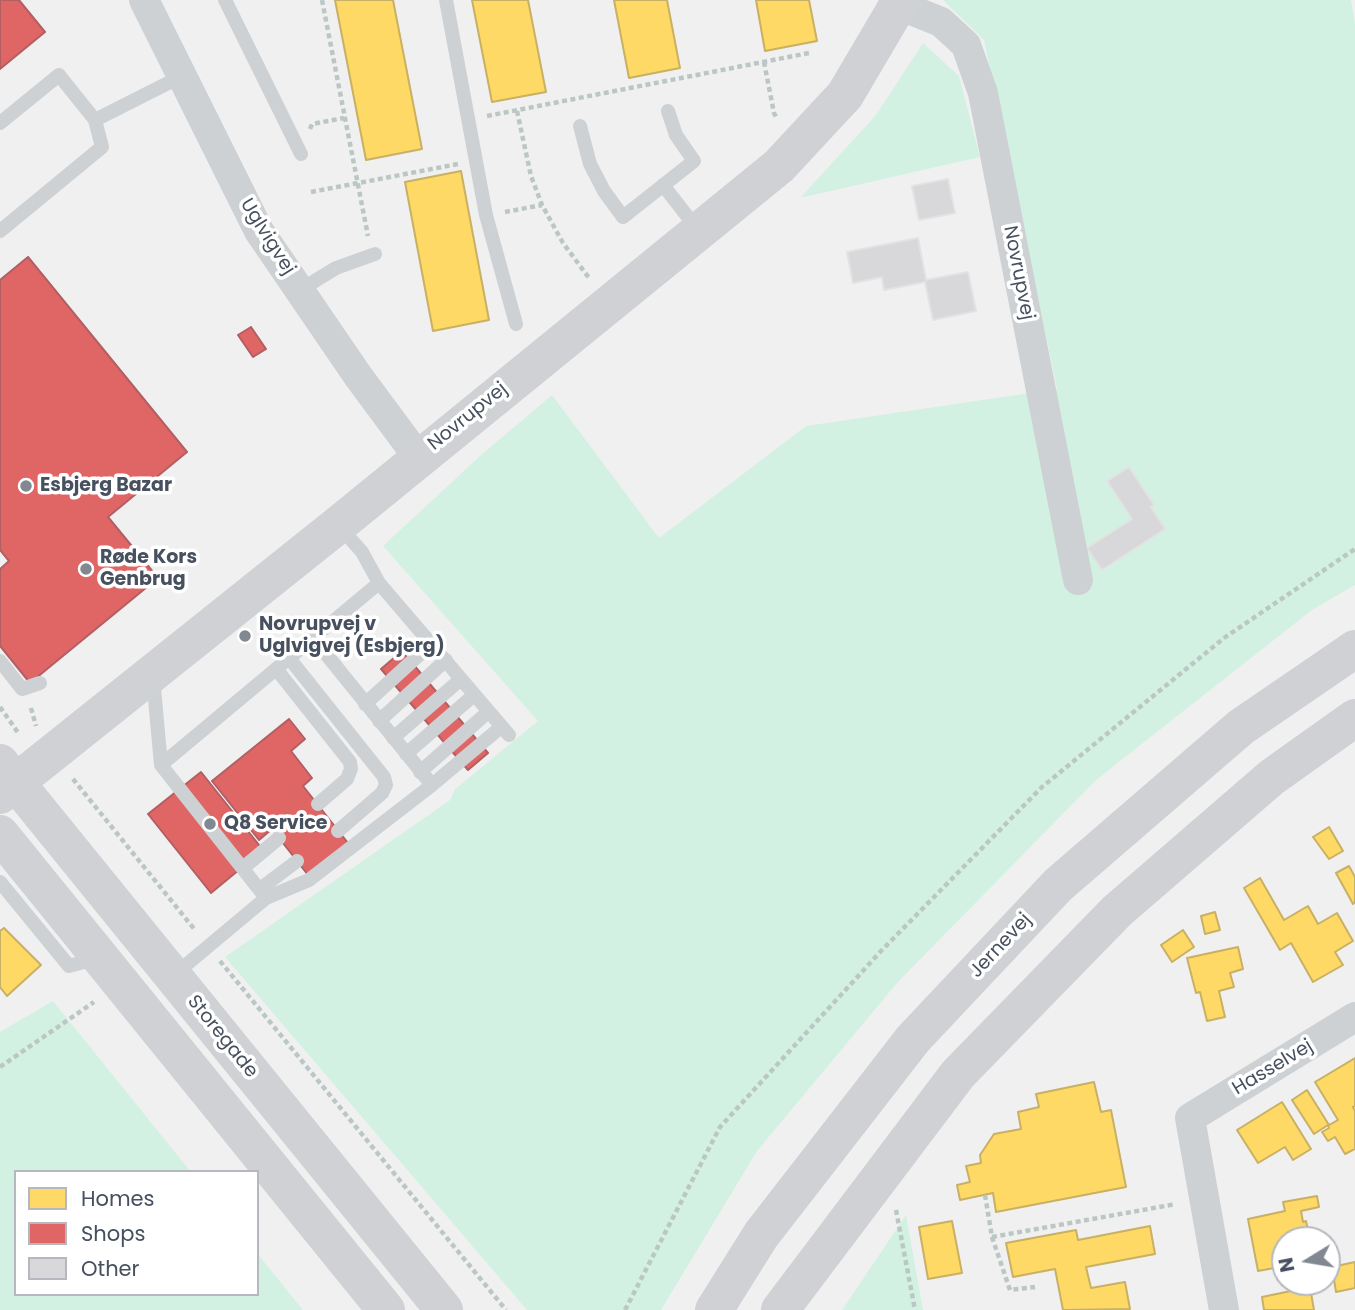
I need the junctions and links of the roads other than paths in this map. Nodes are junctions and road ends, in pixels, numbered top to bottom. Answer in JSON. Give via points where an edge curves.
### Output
{"nodes":[{"id":1,"x":144,"y":0,"type":"edge"},
{"id":2,"x":225,"y":0,"type":"edge"},
{"id":3,"x":446,"y":0,"type":"edge"},
{"id":4,"x":900,"y":3,"type":"edge"},
{"id":5,"x":182,"y":76,"type":"junction"},
{"id":6,"x":668,"y":111,"type":"dead end"},
{"id":7,"x":95,"y":120,"type":"junction"},
{"id":8,"x":0,"y":122,"type":"edge"},
{"id":9,"x":580,"y":126,"type":"dead end"},
{"id":10,"x":301,"y":154,"type":"road end"},
{"id":11,"x":663,"y":186,"type":"junction"},
{"id":12,"x":0,"y":231,"type":"edge"},
{"id":13,"x":699,"y":231,"type":"junction"},
{"id":14,"x":374,"y":254,"type":"road end"},
{"id":15,"x":300,"y":290,"type":"junction"},
{"id":16,"x":516,"y":324,"type":"dead end"},
{"id":17,"x":418,"y":457,"type":"junction"},
{"id":18,"x":338,"y":525,"type":"junction"},
{"id":19,"x":1078,"y":580,"type":"dead end"},
{"id":20,"x":379,"y":583,"type":"junction"},
{"id":21,"x":313,"y":638,"type":"junction"},
{"id":22,"x":431,"y":643,"type":"junction"},
{"id":23,"x":1355,"y":649,"type":"edge"},
{"id":24,"x":289,"y":658,"type":"junction"},
{"id":25,"x":446,"y":660,"type":"junction"},
{"id":26,"x":0,"y":661,"type":"edge"},
{"id":27,"x":277,"y":670,"type":"junction"},
{"id":28,"x":153,"y":673,"type":"junction"},
{"id":29,"x":461,"y":679,"type":"junction"},
{"id":30,"x":34,"y":685,"type":"road end"},
{"id":31,"x":474,"y":695,"type":"junction"},
{"id":32,"x":365,"y":704,"type":"junction"},
{"id":33,"x":488,"y":712,"type":"junction"},
{"id":34,"x":1355,"y":718,"type":"edge"},
{"id":35,"x":379,"y":721,"type":"junction"},
{"id":36,"x":393,"y":738,"type":"junction"},
{"id":37,"x":406,"y":754,"type":"junction"},
{"id":38,"x":161,"y":765,"type":"junction"},
{"id":39,"x":420,"y":772,"type":"junction"},
{"id":40,"x":5,"y":780,"type":"edge"},
{"id":41,"x":432,"y":785,"type":"junction"},
{"id":42,"x":317,"y":804,"type":"dead end"},
{"id":43,"x":338,"y":831,"type":"dead end"},
{"id":44,"x":0,"y":834,"type":"edge"},
{"id":45,"x":279,"y":838,"type":"dead end"},
{"id":46,"x":297,"y":861,"type":"dead end"},
{"id":47,"x":243,"y":869,"type":"junction"},
{"id":48,"x":0,"y":882,"type":"edge"},
{"id":49,"x":263,"y":893,"type":"junction"},
{"id":50,"x":102,"y":957,"type":"junction"},
{"id":51,"x":173,"y":976,"type":"junction"},
{"id":52,"x":1355,"y":1017,"type":"edge"},
{"id":53,"x":386,"y":1310,"type":"edge"},
{"id":54,"x":444,"y":1310,"type":"edge"},
{"id":55,"x":714,"y":1310,"type":"edge"},
{"id":56,"x":780,"y":1310,"type":"edge"},
{"id":57,"x":1224,"y":1310,"type":"edge"}],
"edges":[{"from":1,"to":5,"type":"street","name":"Uglvigvej"},
{"from":2,"to":10,"type":"lane"},
{"from":3,"to":16,"type":"lane","via":[[486,215]]},
{"from":4,"to":13,"type":"main road","name":"Novrupvej","via":[[845,95],[779,166]]},
{"from":4,"to":19,"type":"street","name":"Novrupvej","via":[[941,22],[966,45],[984,93]]},
{"from":5,"to":7,"type":"lane"},
{"from":5,"to":15,"type":"street","name":"Uglvigvej","via":[[258,231]]},
{"from":6,"to":11,"type":"lane","via":[[676,135],[694,161]]},
{"from":7,"to":8,"type":"lane","via":[[59,75]]},
{"from":7,"to":12,"type":"lane","via":[[102,147]]},
{"from":9,"to":11,"type":"lane","via":[[590,164],[623,217]]},
{"from":11,"to":13,"type":"lane"},
{"from":13,"to":17,"type":"main road","name":"Novrupvej"},
{"from":14,"to":15,"type":"lane","via":[[336,268]]},
{"from":15,"to":17,"type":"street","name":"Uglvigvej"},
{"from":17,"to":18,"type":"main road","name":"Novrupvej"},
{"from":18,"to":20,"type":"lane","via":[[362,552]]},
{"from":18,"to":28,"type":"main road","name":"Novrupvej"},
{"from":20,"to":21,"type":"lane"},
{"from":20,"to":22,"type":"lane"},
{"from":21,"to":24,"type":"lane"},
{"from":21,"to":32,"type":"lane"},
{"from":22,"to":25,"type":"lane"},
{"from":22,"to":32,"type":"lane"},
{"from":23,"to":55,"type":"main road","name":"Jernevej","via":[[1241,727],[1058,885],[913,1039],[761,1235]]},
{"from":24,"to":27,"type":"lane"},
{"from":24,"to":43,"type":"lane","via":[[384,777],[382,793]]},
{"from":25,"to":29,"type":"lane"},
{"from":25,"to":35,"type":"lane"},
{"from":26,"to":30,"type":"lane","via":[[22,689]]},
{"from":27,"to":38,"type":"lane"},
{"from":27,"to":42,"type":"lane","via":[[350,762],[348,779]]},
{"from":28,"to":38,"type":"lane"},
{"from":28,"to":40,"type":"main road","name":"Novrupvej","via":[[52,754]]},
{"from":29,"to":31,"type":"lane"},
{"from":29,"to":36,"type":"lane"},
{"from":31,"to":33,"type":"lane"},
{"from":31,"to":37,"type":"lane"},
{"from":32,"to":35,"type":"lane"},
{"from":33,"to":39,"type":"lane"},
{"from":33,"to":41,"type":"lane","via":[[505,731]]},
{"from":34,"to":56,"type":"main road","via":[[1272,777],[1117,911],[958,1074]]},
{"from":35,"to":36,"type":"lane"},
{"from":36,"to":37,"type":"lane"},
{"from":37,"to":39,"type":"lane"},
{"from":38,"to":47,"type":"lane"},
{"from":39,"to":41,"type":"lane"},
{"from":40,"to":51,"type":"main road","name":"Storegade"},
{"from":41,"to":49,"type":"lane","via":[[309,880]]},
{"from":44,"to":50,"type":"main road"},
{"from":45,"to":47,"type":"lane"},
{"from":46,"to":49,"type":"lane"},
{"from":47,"to":49,"type":"lane"},
{"from":48,"to":50,"type":"lane","via":[[69,966]]},
{"from":49,"to":51,"type":"lane"},
{"from":50,"to":53,"type":"main road"},
{"from":51,"to":54,"type":"main road","name":"Storegade"},
{"from":52,"to":57,"type":"street","name":"Hasselvej","via":[[1190,1118]]}]}
